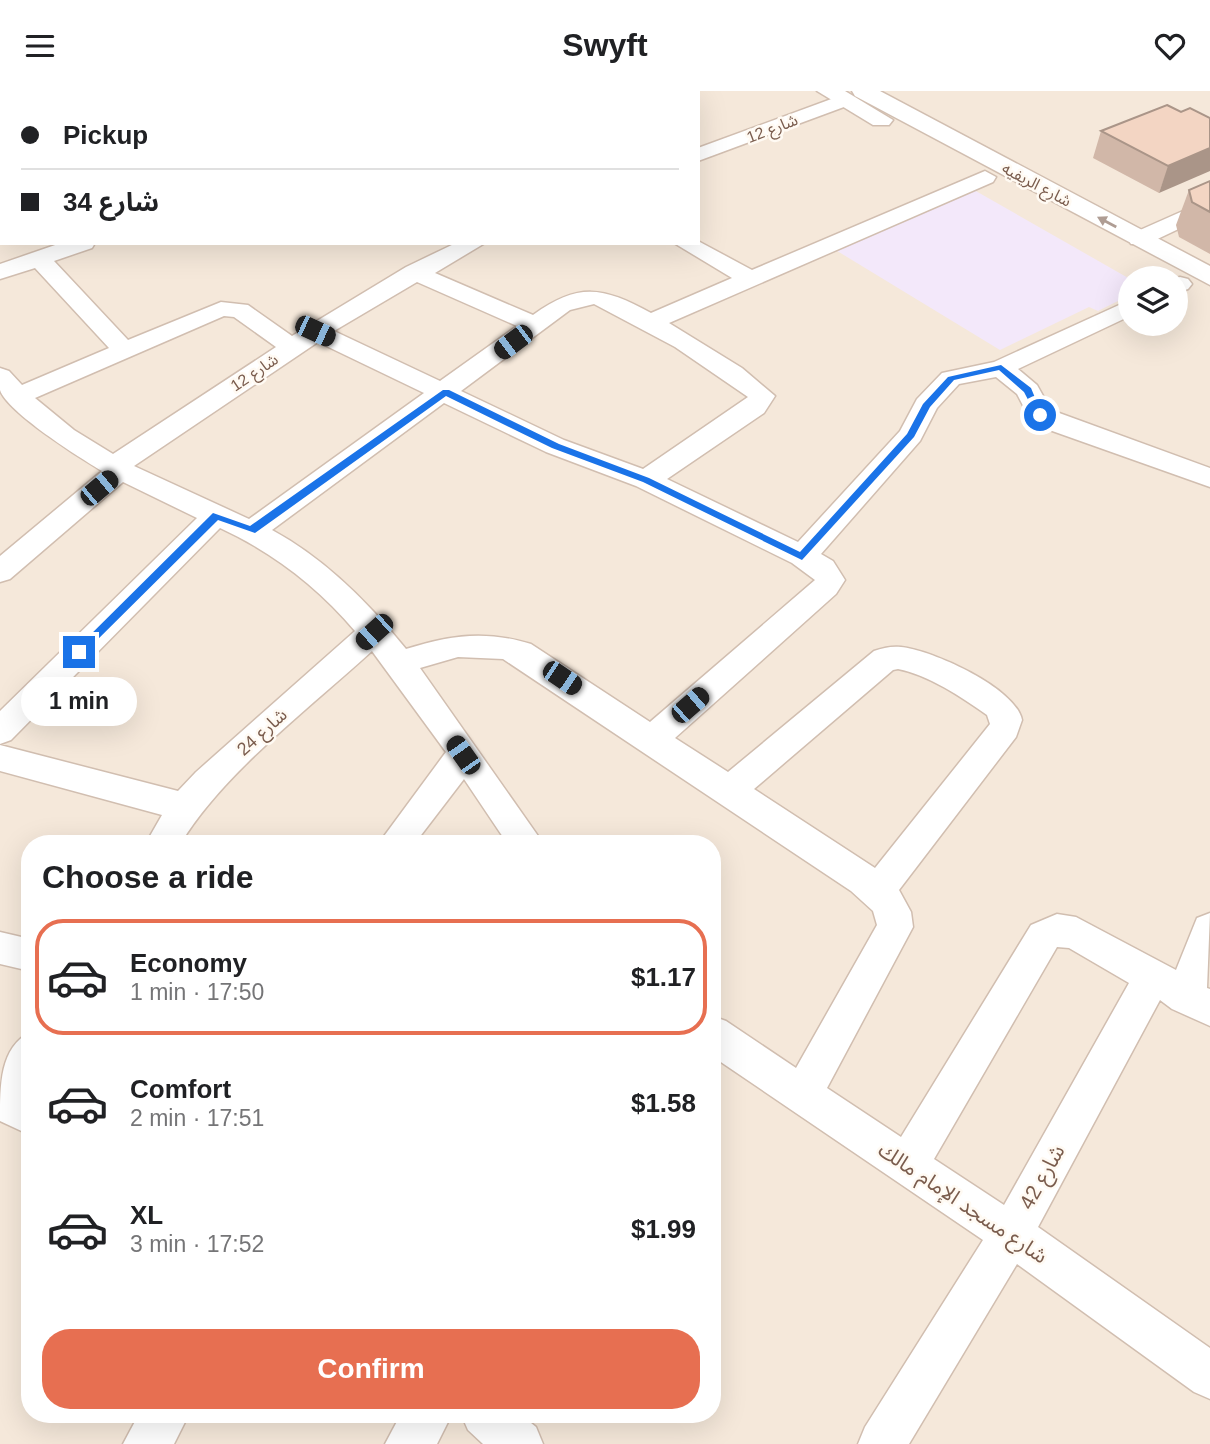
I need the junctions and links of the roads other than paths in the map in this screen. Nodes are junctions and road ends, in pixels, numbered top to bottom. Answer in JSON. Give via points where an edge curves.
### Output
{"nodes":[{"id":1,"x":845,"y":94,"type":"edge"},
{"id":2,"x":700,"y":154,"type":"edge"},
{"id":3,"x":985,"y":177,"type":"junction"},
{"id":4,"x":1210,"y":206,"type":"edge"},
{"id":5,"x":1139,"y":239,"type":"junction"},
{"id":6,"x":79,"y":245,"type":"edge"},
{"id":7,"x":470,"y":245,"type":"edge"},
{"id":8,"x":689,"y":245,"type":"edge"},
{"id":9,"x":40,"y":259,"type":"junction"},
{"id":10,"x":1146,"y":266,"type":"edge"},
{"id":11,"x":0,"y":272,"type":"edge"},
{"id":12,"x":414,"y":272,"type":"junction"},
{"id":13,"x":1210,"y":277,"type":"edge"},
{"id":14,"x":751,"y":279,"type":"junction"},
{"id":15,"x":1188,"y":289,"type":"edge"},
{"id":16,"x":1210,"y":300,"type":"edge"},
{"id":17,"x":1118,"y":313,"type":"edge"},
{"id":18,"x":649,"y":323,"type":"junction"},
{"id":19,"x":535,"y":325,"type":"junction"},
{"id":20,"x":315,"y":331,"type":"junction"},
{"id":21,"x":291,"y":347,"type":"junction"},
{"id":22,"x":124,"y":351,"type":"junction"},
{"id":23,"x":1001,"y":367,"type":"junction"},
{"id":24,"x":9,"y":386,"type":"edge"},
{"id":25,"x":446,"y":392,"type":"junction"},
{"id":26,"x":116,"y":469,"type":"junction"},
{"id":27,"x":1210,"y":478,"type":"edge"},
{"id":28,"x":646,"y":480,"type":"junction"},
{"id":29,"x":216,"y":515,"type":"junction"},
{"id":30,"x":251,"y":531,"type":"junction"},
{"id":31,"x":802,"y":556,"type":"junction"},
{"id":32,"x":0,"y":572,"type":"edge"},
{"id":33,"x":374,"y":632,"type":"junction"},
{"id":34,"x":399,"y":663,"type":"junction"},
{"id":35,"x":0,"y":731,"type":"edge"},
{"id":36,"x":652,"y":739,"type":"junction"},
{"id":37,"x":463,"y":755,"type":"junction"},
{"id":38,"x":0,"y":758,"type":"edge"},
{"id":39,"x":730,"y":790,"type":"junction"},
{"id":40,"x":184,"y":807,"type":"junction"},
{"id":41,"x":168,"y":835,"type":"edge"},
{"id":42,"x":402,"y":835,"type":"edge"},
{"id":43,"x":520,"y":835,"type":"edge"},
{"id":44,"x":878,"y":891,"type":"junction"},
{"id":45,"x":1210,"y":929,"type":"edge"},
{"id":46,"x":0,"y":948,"type":"edge"},
{"id":47,"x":21,"y":953,"type":"edge"},
{"id":48,"x":1182,"y":995,"type":"edge"},
{"id":49,"x":721,"y":1044,"type":"edge"},
{"id":50,"x":21,"y":1061,"type":"edge"},
{"id":51,"x":0,"y":1088,"type":"edge"},
{"id":52,"x":802,"y":1095,"type":"junction"},
{"id":53,"x":0,"y":1099,"type":"edge"},
{"id":54,"x":21,"y":1111,"type":"edge"},
{"id":55,"x":907,"y":1166,"type":"junction"},
{"id":56,"x":1011,"y":1234,"type":"junction"},
{"id":57,"x":1206,"y":1362,"type":"edge"},
{"id":58,"x":160,"y":1423,"type":"edge"},
{"id":59,"x":423,"y":1423,"type":"edge"},
{"id":60,"x":494,"y":1423,"type":"edge"},
{"id":61,"x":147,"y":1444,"type":"edge"},
{"id":62,"x":409,"y":1444,"type":"edge"},
{"id":63,"x":519,"y":1444,"type":"edge"},
{"id":64,"x":883,"y":1444,"type":"edge"}],
"edges":[{"from":1,"to":2,"type":"street","name":"شارع 12"},
{"from":1,"to":3,"type":"street","name":"شارع الريفيه"},
{"from":5,"to":1,"type":"street","name":"شارع الريفيه","one_way":true},
{"from":3,"to":10,"type":"street","name":"شارع الريفيه"},
{"from":3,"to":14,"type":"street"},
{"from":4,"to":5,"type":"street"},
{"from":5,"to":13,"type":"street","name":"شارع الريفيه"},
{"from":6,"to":9,"type":"street"},
{"from":7,"to":12,"type":"street","name":"شارع 12"},
{"from":8,"to":14,"type":"street"},
{"from":9,"to":11,"type":"street"},
{"from":9,"to":22,"type":"street"},
{"from":12,"to":19,"type":"street"},
{"from":12,"to":20,"type":"street","name":"شارع 12"},
{"from":14,"to":18,"type":"street"},
{"from":15,"to":16,"type":"street","name":"شارع الريفيه"},
{"from":17,"to":23,"type":"street"},
{"from":18,"to":19,"type":"street","via":[[602,299],[587,297],[562,305]]},
{"from":18,"to":28,"type":"street","via":[[762,396],[755,407]]},
{"from":19,"to":25,"type":"street"},
{"from":20,"to":21,"type":"street","name":"شارع 12"},
{"from":20,"to":25,"type":"street"},
{"from":21,"to":22,"type":"street","via":[[247,314],[230,308]]},
{"from":21,"to":26,"type":"street","name":"شارع 12"},
{"from":22,"to":24,"type":"street"},
{"from":23,"to":27,"type":"street","via":[[1028,390],[1040,415],[1050,421]]},
{"from":23,"to":31,"type":"street","via":[[951,378],[926,405],[911,435]]},
{"from":24,"to":26,"type":"street","via":[[59,433]]},
{"from":25,"to":28,"type":"street","via":[[555,446]]},
{"from":25,"to":30,"type":"street"},
{"from":26,"to":29,"type":"street"},
{"from":26,"to":32,"type":"street","name":"شارع 12"},
{"from":28,"to":31,"type":"street"},
{"from":29,"to":30,"type":"street"},
{"from":29,"to":35,"type":"street"},
{"from":30,"to":33,"type":"street","via":[[327,583]]},
{"from":31,"to":36,"type":"street","via":[[828,573],[826,587]]},
{"from":33,"to":34,"type":"street"},
{"from":33,"to":40,"type":"street","name":"شارع 24"},
{"from":34,"to":36,"type":"street","via":[[458,643],[500,646],[539,663]]},
{"from":34,"to":37,"type":"street"},
{"from":36,"to":39,"type":"street"},
{"from":37,"to":42,"type":"street"},
{"from":37,"to":43,"type":"street"},
{"from":38,"to":40,"type":"street"},
{"from":39,"to":44,"type":"street"},
{"from":39,"to":44,"type":"street","via":[[885,659],[905,657],[919,662],[995,704],[1008,719],[1005,728]]},
{"from":40,"to":41,"type":"street","name":"شارع 24"},
{"from":44,"to":52,"type":"street","via":[[895,913],[895,927]]},
{"from":45,"to":48,"type":"street","name":"شارع 42"},
{"from":46,"to":47,"type":"street"},
{"from":48,"to":55,"type":"street","via":[[1076,933],[1057,930],[1044,936]]},
{"from":48,"to":56,"type":"street","name":"شارع 42"},
{"from":49,"to":52,"type":"street","name":"شارع مسجد الإمام مالك"},
{"from":50,"to":51,"type":"street"},
{"from":52,"to":55,"type":"street","name":"شارع مسجد الإمام مالك"},
{"from":53,"to":54,"type":"street"},
{"from":55,"to":56,"type":"street","name":"شارع مسجد الإمام مالك"},
{"from":56,"to":57,"type":"street","name":"شارع مسجد الإمام مالك"},
{"from":56,"to":64,"type":"street","name":"شارع 42"},
{"from":58,"to":61,"type":"street"},
{"from":59,"to":62,"type":"street"},
{"from":60,"to":63,"type":"street"}]}
